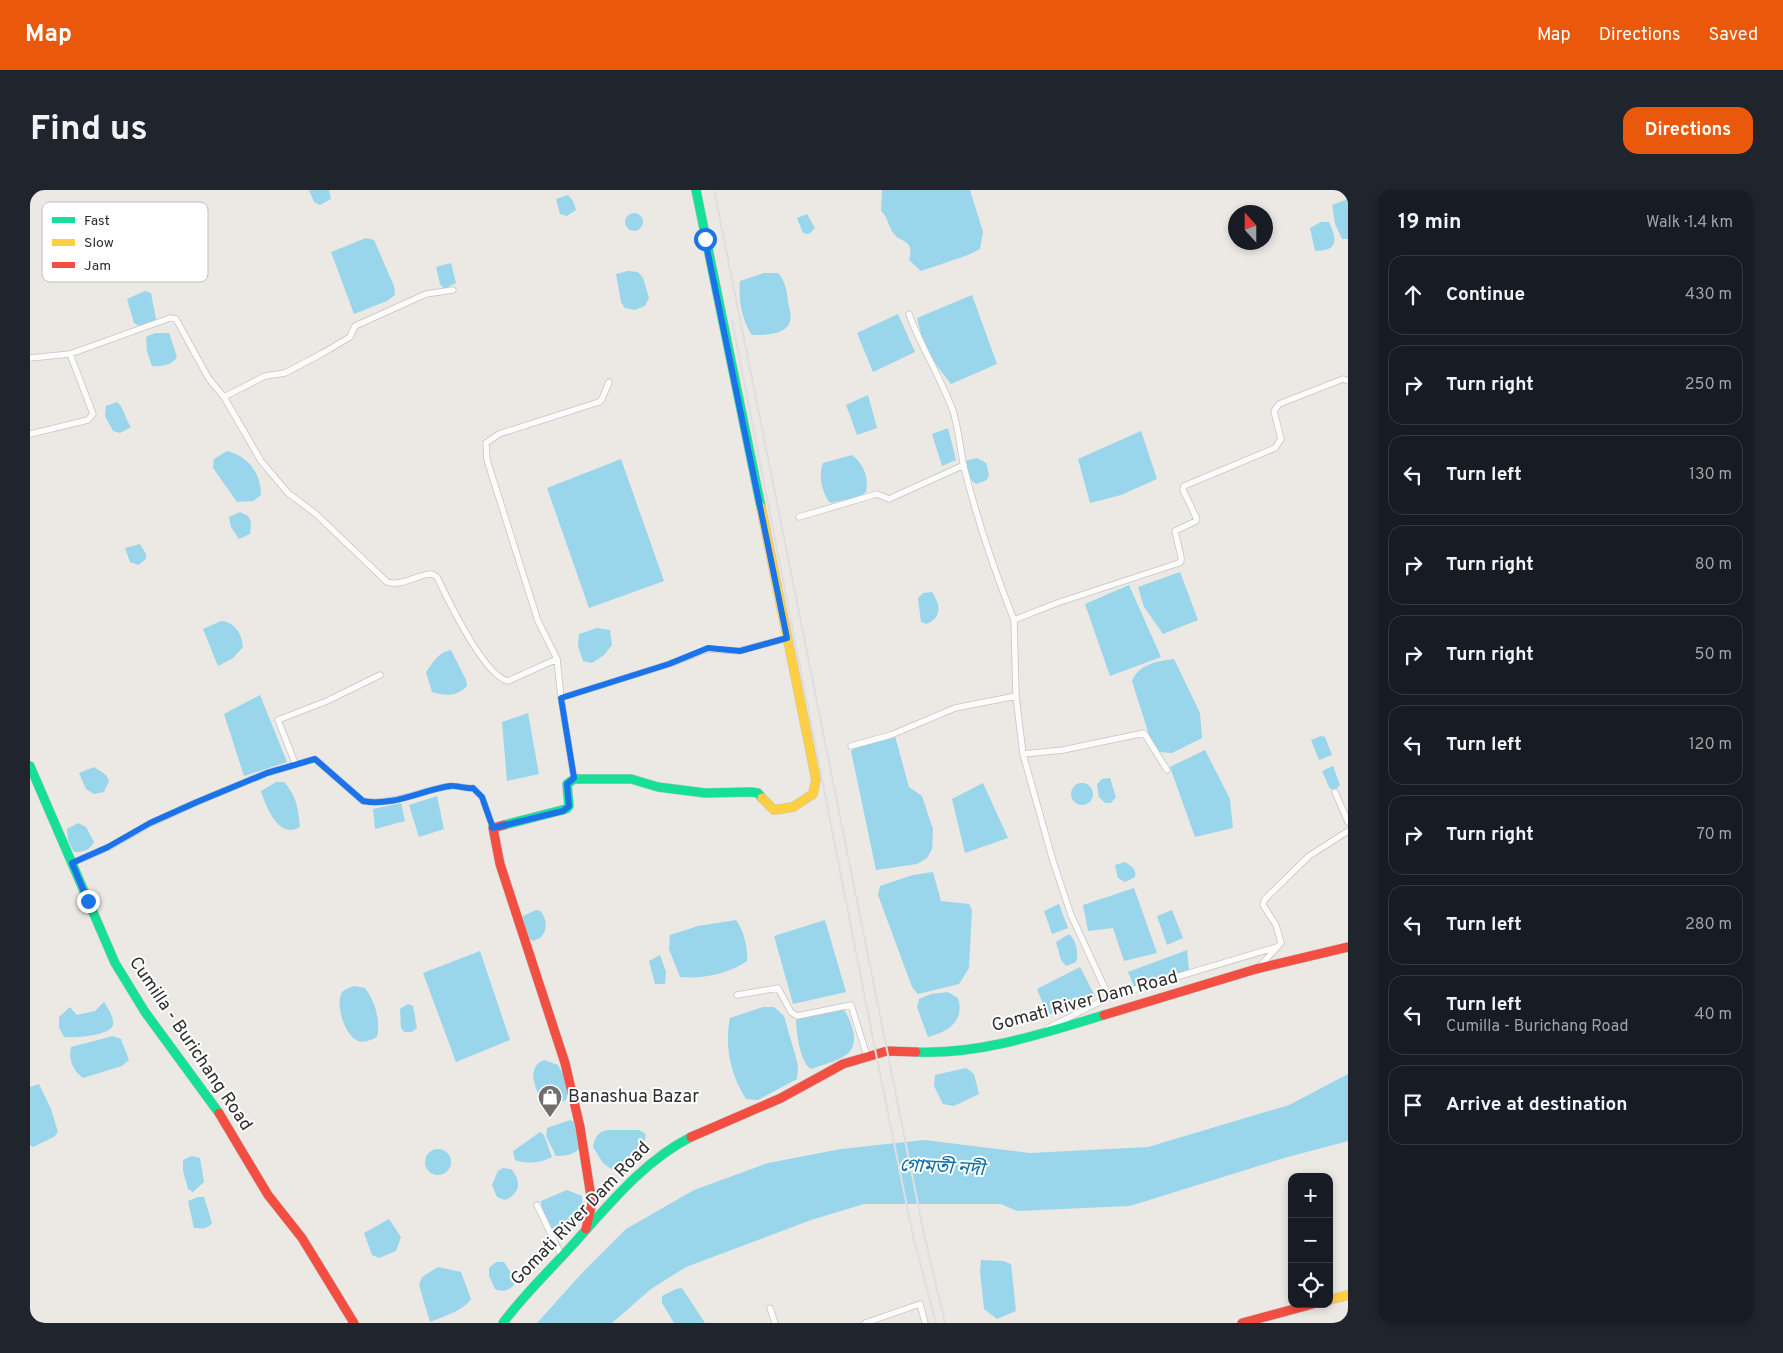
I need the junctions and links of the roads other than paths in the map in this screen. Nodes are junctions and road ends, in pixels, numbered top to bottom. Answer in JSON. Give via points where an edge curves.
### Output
{"nodes":[{"id":1,"x":696,"y":190,"type":"edge"},
{"id":2,"x":453,"y":290,"type":"dead end"},
{"id":3,"x":909,"y":314,"type":"dead end"},
{"id":4,"x":70,"y":354,"type":"junction"},
{"id":5,"x":30,"y":358,"type":"edge"},
{"id":6,"x":1348,"y":381,"type":"edge"},
{"id":7,"x":609,"y":382,"type":"dead end"},
{"id":8,"x":224,"y":397,"type":"junction"},
{"id":9,"x":30,"y":434,"type":"edge"},
{"id":10,"x":964,"y":466,"type":"junction"},
{"id":11,"x":799,"y":517,"type":"dead end"},
{"id":12,"x":1014,"y":620,"type":"junction"},
{"id":13,"x":787,"y":638,"type":"junction"},
{"id":14,"x":557,"y":660,"type":"junction"},
{"id":15,"x":380,"y":675,"type":"dead end"},
{"id":16,"x":1016,"y":696,"type":"junction"},
{"id":17,"x":561,"y":698,"type":"junction"},
{"id":18,"x":851,"y":746,"type":"dead end"},
{"id":19,"x":1023,"y":754,"type":"junction"},
{"id":20,"x":295,"y":764,"type":"junction"},
{"id":21,"x":30,"y":766,"type":"edge"},
{"id":22,"x":1167,"y":770,"type":"dead end"},
{"id":23,"x":574,"y":778,"type":"junction"},
{"id":24,"x":1335,"y":792,"type":"dead end"},
{"id":25,"x":1348,"y":822,"type":"edge"},
{"id":26,"x":493,"y":828,"type":"junction"},
{"id":27,"x":1348,"y":831,"type":"edge"},
{"id":28,"x":72,"y":863,"type":"junction"},
{"id":29,"x":1278,"y":947,"type":"junction"},
{"id":30,"x":1348,"y":947,"type":"edge"},
{"id":31,"x":1256,"y":969,"type":"junction"},
{"id":32,"x":737,"y":995,"type":"dead end"},
{"id":33,"x":1109,"y":998,"type":"junction"},
{"id":34,"x":1031,"y":1037,"type":"junction"},
{"id":35,"x":867,"y":1056,"type":"junction"},
{"id":36,"x":537,"y":1205,"type":"dead end"},
{"id":37,"x":586,"y":1229,"type":"junction"},
{"id":38,"x":562,"y":1257,"type":"junction"},
{"id":39,"x":1348,"y":1295,"type":"edge"},
{"id":40,"x":1333,"y":1299,"type":"edge"},
{"id":41,"x":770,"y":1308,"type":"dead end"},
{"id":42,"x":1298,"y":1308,"type":"edge"},
{"id":43,"x":354,"y":1323,"type":"edge"},
{"id":44,"x":502,"y":1323,"type":"edge"},
{"id":45,"x":775,"y":1323,"type":"edge"},
{"id":46,"x":865,"y":1323,"type":"edge"},
{"id":47,"x":925,"y":1323,"type":"edge"},
{"id":48,"x":1242,"y":1323,"type":"edge"}],
"edges":[{"from":1,"to":13,"type":"main road"},
{"from":2,"to":8,"type":"street","via":[[426,294],[369,319],[355,326],[351,335],[285,374],[265,376]]},
{"from":3,"to":10,"type":"street","via":[[953,411]]},
{"from":4,"to":5,"type":"street"},
{"from":4,"to":8,"type":"street","via":[[170,318],[176,319]]},
{"from":4,"to":9,"type":"street","via":[[92,416],[88,420]]},
{"from":6,"to":12,"type":"street","via":[[1343,379],[1279,404],[1274,411],[1280,439],[1275,448],[1184,486],[1196,522],[1175,531],[1182,561]]},
{"from":7,"to":14,"type":"street","via":[[598,402],[500,434],[486,443],[487,460],[538,621]]},
{"from":8,"to":14,"type":"street","via":[[261,461],[288,493],[316,514],[386,582],[400,583],[426,574],[437,577],[460,623],[501,680],[508,681]]},
{"from":10,"to":11,"type":"street","via":[[889,499],[877,494]]},
{"from":10,"to":12,"type":"street","via":[[998,581]]},
{"from":12,"to":16,"type":"street"},
{"from":13,"to":17,"type":"street","via":[[740,651],[708,648],[669,664]]},
{"from":13,"to":23,"type":"main road","via":[[816,779],[810,798],[792,807],[775,810],[758,793],[715,794],[631,779]]},
{"from":14,"to":17,"type":"street"},
{"from":15,"to":20,"type":"street","via":[[278,720]]},
{"from":16,"to":18,"type":"street","via":[[955,708],[891,735]]},
{"from":16,"to":19,"type":"street"},
{"from":17,"to":23,"type":"street"},
{"from":19,"to":22,"type":"street","via":[[1063,750],[1144,734]]},
{"from":19,"to":33,"type":"street","via":[[1071,915]]},
{"from":20,"to":26,"type":"street","via":[[319,760],[355,796],[370,802],[394,800],[452,786],[473,788],[482,797]]},
{"from":20,"to":28,"type":"street","via":[[197,802]]},
{"from":21,"to":28,"type":"main road","name":"Cumilla - Burichang Road"},
{"from":23,"to":26,"type":"main road","via":[[567,784],[569,806],[566,809]]},
{"from":24,"to":25,"type":"street"},
{"from":26,"to":37,"type":"main road","via":[[500,864],[565,1064],[580,1126],[592,1203]]},
{"from":27,"to":29,"type":"street","via":[[1309,856],[1263,902],[1281,938]]},
{"from":28,"to":43,"type":"main road","name":"Cumilla - Burichang Road","via":[[115,963],[145,1012],[224,1119],[268,1195],[302,1238]]},
{"from":29,"to":31,"type":"street"},
{"from":29,"to":33,"type":"street"},
{"from":30,"to":31,"type":"main road","name":"Gomati River Dam Road"},
{"from":31,"to":34,"type":"main road","name":"Gomati River Dam Road"},
{"from":32,"to":35,"type":"street","via":[[778,988],[791,1012],[797,1016],[851,1004]]},
{"from":33,"to":34,"type":"street"},
{"from":34,"to":35,"type":"main road","name":"Gomati River Dam Road","via":[[939,1053],[896,1049]]},
{"from":35,"to":37,"type":"main road","name":"Gomati River Dam Road","via":[[843,1064],[765,1105],[679,1143],[663,1153]]},
{"from":36,"to":38,"type":"street"},
{"from":37,"to":38,"type":"main road","name":"Gomati River Dam Road"},
{"from":38,"to":44,"type":"main road","name":"Gomati River Dam Road"},
{"from":39,"to":40,"type":"main road"},
{"from":41,"to":45,"type":"street"},
{"from":42,"to":48,"type":"main road"},
{"from":46,"to":47,"type":"street","via":[[920,1304]]}]}
